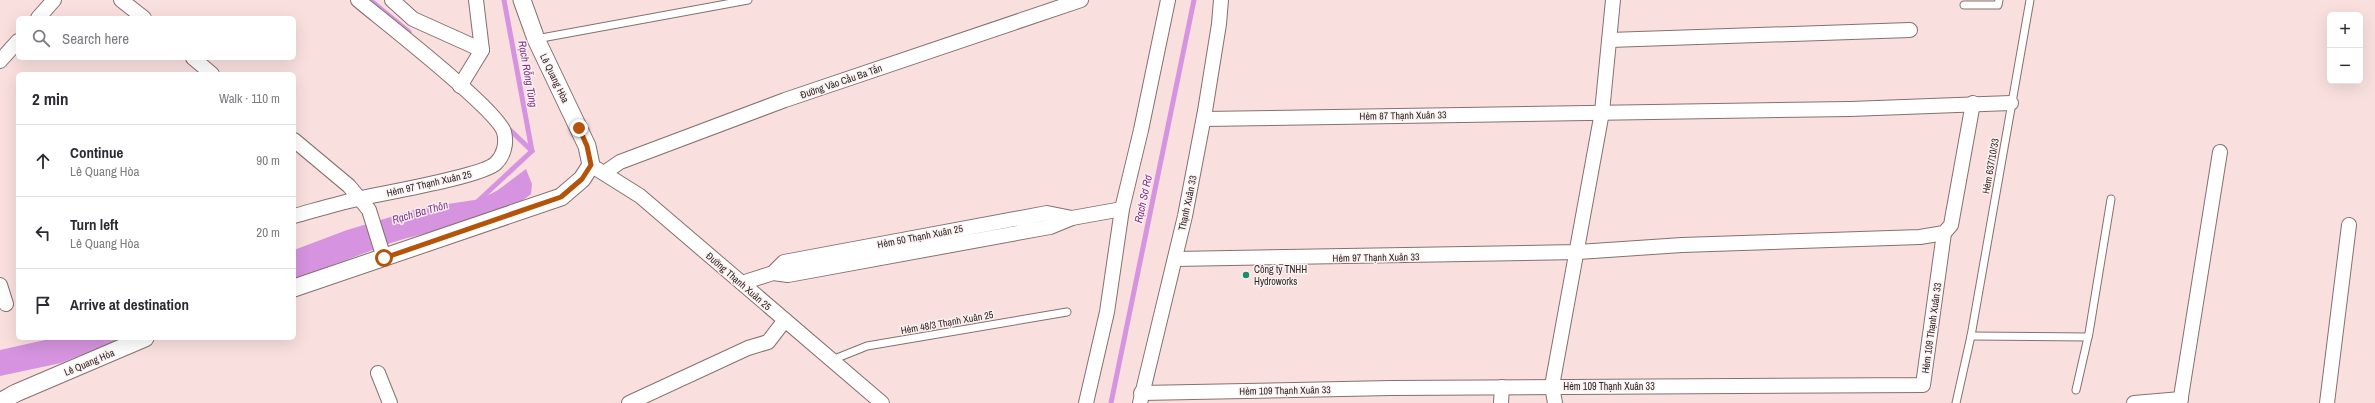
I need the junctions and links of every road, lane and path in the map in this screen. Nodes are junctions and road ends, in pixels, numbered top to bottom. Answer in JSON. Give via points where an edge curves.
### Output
{"nodes":[{"id":1,"x":54,"y":0,"type":"edge"},
{"id":2,"x":122,"y":0,"type":"edge"},
{"id":3,"x":358,"y":0,"type":"edge"},
{"id":4,"x":392,"y":0,"type":"edge"},
{"id":5,"x":476,"y":0,"type":"edge"},
{"id":6,"x":522,"y":0,"type":"edge"},
{"id":7,"x":748,"y":0,"type":"edge"},
{"id":8,"x":1081,"y":0,"type":"edge"},
{"id":9,"x":1168,"y":0,"type":"edge"},
{"id":10,"x":1221,"y":0,"type":"edge"},
{"id":11,"x":1613,"y":0,"type":"edge"},
{"id":12,"x":1999,"y":0,"type":"edge"},
{"id":13,"x":2030,"y":0,"type":"edge"},
{"id":14,"x":714,"y":3,"type":"edge"},
{"id":15,"x":1964,"y":5,"type":"dead end"},
{"id":16,"x":40,"y":16,"type":"edge"},
{"id":17,"x":142,"y":16,"type":"edge"},
{"id":18,"x":1910,"y":30,"type":"dead end"},
{"id":19,"x":536,"y":39,"type":"junction"},
{"id":20,"x":1609,"y":40,"type":"junction"},
{"id":21,"x":16,"y":42,"type":"edge"},
{"id":22,"x":482,"y":50,"type":"junction"},
{"id":23,"x":195,"y":60,"type":"edge"},
{"id":24,"x":0,"y":61,"type":"edge"},
{"id":25,"x":210,"y":72,"type":"edge"},
{"id":26,"x":460,"y":86,"type":"junction"},
{"id":27,"x":1973,"y":103,"type":"junction"},
{"id":28,"x":2011,"y":103,"type":"junction"},
{"id":29,"x":1602,"y":112,"type":"junction"},
{"id":30,"x":1204,"y":119,"type":"junction"},
{"id":31,"x":296,"y":142,"type":"edge"},
{"id":32,"x":2220,"y":152,"type":"dead end"},
{"id":33,"x":597,"y":169,"type":"junction"},
{"id":34,"x":360,"y":199,"type":"junction"},
{"id":35,"x":2111,"y":199,"type":"dead end"},
{"id":36,"x":1122,"y":209,"type":"junction"},
{"id":37,"x":296,"y":215,"type":"edge"},
{"id":38,"x":2349,"y":225,"type":"dead end"},
{"id":39,"x":1944,"y":233,"type":"junction"},
{"id":40,"x":383,"y":252,"type":"junction"},
{"id":41,"x":1578,"y":252,"type":"junction"},
{"id":42,"x":1175,"y":259,"type":"junction"},
{"id":43,"x":742,"y":283,"type":"junction"},
{"id":44,"x":0,"y":285,"type":"edge"},
{"id":45,"x":296,"y":287,"type":"edge"},
{"id":46,"x":8,"y":304,"type":"edge"},
{"id":47,"x":1067,"y":312,"type":"dead end"},
{"id":48,"x":785,"y":320,"type":"junction"},
{"id":49,"x":1971,"y":336,"type":"junction"},
{"id":50,"x":2088,"y":337,"type":"junction"},
{"id":51,"x":140,"y":340,"type":"edge"},
{"id":52,"x":832,"y":360,"type":"junction"},
{"id":53,"x":378,"y":373,"type":"dead end"},
{"id":54,"x":33,"y":386,"type":"junction"},
{"id":55,"x":1552,"y":386,"type":"junction"},
{"id":56,"x":1502,"y":387,"type":"junction"},
{"id":57,"x":2076,"y":390,"type":"dead end"},
{"id":58,"x":1141,"y":398,"type":"edge"},
{"id":59,"x":2180,"y":401,"type":"edge"},
{"id":60,"x":0,"y":402,"type":"edge"},
{"id":61,"x":18,"y":403,"type":"edge"},
{"id":62,"x":390,"y":403,"type":"edge"},
{"id":63,"x":629,"y":403,"type":"edge"},
{"id":64,"x":882,"y":403,"type":"edge"},
{"id":65,"x":1086,"y":403,"type":"edge"},
{"id":66,"x":1501,"y":403,"type":"edge"},
{"id":67,"x":1555,"y":403,"type":"edge"},
{"id":68,"x":1956,"y":403,"type":"edge"},
{"id":69,"x":2134,"y":403,"type":"edge"},
{"id":70,"x":2327,"y":403,"type":"edge"}],
"edges":[{"from":1,"to":16,"type":"street"},
{"from":2,"to":17,"type":"street"},
{"from":3,"to":26,"type":"street","name":"Hẻm 97 Thạnh Xuân 25"},
{"from":4,"to":22,"type":"street","via":[[413,19]]},
{"from":5,"to":22,"type":"street"},
{"from":6,"to":19,"type":"street","name":"Lê Quang Hòa"},
{"from":7,"to":14,"type":"lane"},
{"from":8,"to":33,"type":"street","name":"Đường Vào Cầu Ba Tấn","via":[[785,100]]},
{"from":9,"to":36,"type":"street"},
{"from":10,"to":30,"type":"street","name":"Thạnh Xuân 33"},
{"from":11,"to":20,"type":"street"},
{"from":12,"to":15,"type":"lane","via":[[1998,5]]},
{"from":13,"to":28,"type":"lane","name":"Hẻm 637/10/33"},
{"from":14,"to":19,"type":"lane"},
{"from":18,"to":20,"type":"street"},
{"from":19,"to":33,"type":"street","name":"Lê Quang Hòa"},
{"from":20,"to":29,"type":"street"},
{"from":21,"to":24,"type":"street"},
{"from":22,"to":26,"type":"street"},
{"from":23,"to":25,"type":"street"},
{"from":26,"to":34,"type":"street","name":"Hẻm 97 Thạnh Xuân 25","via":[[496,119],[504,132],[505,148],[495,164],[471,174]]},
{"from":27,"to":28,"type":"street","name":"Hẻm 87 Thạnh Xuân 33"},
{"from":27,"to":29,"type":"street","name":"Hẻm 87 Thạnh Xuân 33","via":[[1850,109]]},
{"from":27,"to":39,"type":"street","via":[[1951,225]]},
{"from":28,"to":49,"type":"lane","name":"Hẻm 637/10/33"},
{"from":29,"to":30,"type":"street","name":"Hẻm 87 Thạnh Xuân 33"},
{"from":29,"to":41,"type":"street"},
{"from":30,"to":42,"type":"street","name":"Thạnh Xuân 33"},
{"from":31,"to":34,"type":"street","via":[[349,186]]},
{"from":32,"to":59,"type":"street"},
{"from":33,"to":40,"type":"street","via":[[561,197]]},
{"from":33,"to":43,"type":"street","name":"Đường Thạnh Xuân 25","via":[[640,196]]},
{"from":34,"to":37,"type":"street","name":"Hẻm 97 Thạnh Xuân 25"},
{"from":34,"to":40,"type":"street","via":[[369,210]]},
{"from":35,"to":50,"type":"lane"},
{"from":36,"to":43,"type":"street","name":"Hẻm 50 Thạnh Xuân 25","via":[[1072,218],[1050,227],[788,275],[773,272]]},
{"from":36,"to":65,"type":"street","via":[[1107,312]]},
{"from":38,"to":70,"type":"street"},
{"from":39,"to":41,"type":"street","name":"Hẻm 97 Thạnh Xuân 33","via":[[1920,237]]},
{"from":39,"to":55,"type":"street","name":"Hẻm 109 Thạnh Xuân 33","via":[[1923,386]]},
{"from":40,"to":45,"type":"street"},
{"from":41,"to":42,"type":"street","name":"Hẻm 97 Thạnh Xuân 33"},
{"from":41,"to":55,"type":"street"},
{"from":42,"to":58,"type":"street","name":"Thạnh Xuân 33"},
{"from":43,"to":48,"type":"street","name":"Đường Thạnh Xuân 25"},
{"from":44,"to":46,"type":"street"},
{"from":47,"to":52,"type":"lane","name":"Hẻm 48/3 Thạnh Xuân 25","via":[[867,346]]},
{"from":48,"to":52,"type":"street","name":"Đường Thạnh Xuân 25"},
{"from":48,"to":63,"type":"street","via":[[768,342],[748,348]]},
{"from":49,"to":50,"type":"lane"},
{"from":49,"to":68,"type":"lane","name":"Hẻm 637/10/33"},
{"from":50,"to":57,"type":"lane"},
{"from":51,"to":54,"type":"street","name":"Lê Quang Hòa"},
{"from":52,"to":64,"type":"street","name":"Đường Thạnh Xuân 25"},
{"from":53,"to":62,"type":"street"},
{"from":54,"to":60,"type":"street","name":"Lê Quang Hòa"},
{"from":54,"to":61,"type":"street","name":"Lê Quang Hòa"},
{"from":55,"to":56,"type":"street","name":"Hẻm 109 Thạnh Xuân 33"},
{"from":55,"to":67,"type":"street"},
{"from":56,"to":58,"type":"street","name":"Hẻm 109 Thạnh Xuân 33"},
{"from":56,"to":66,"type":"street"},
{"from":59,"to":69,"type":"street"}]}
